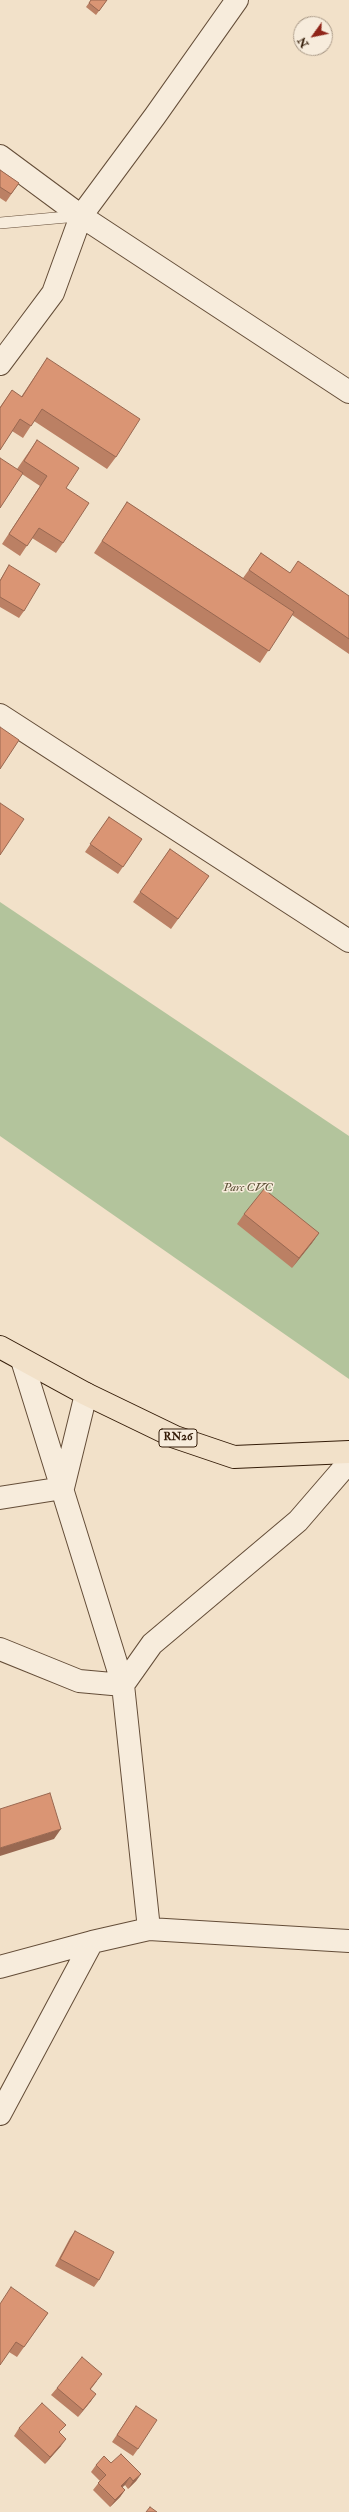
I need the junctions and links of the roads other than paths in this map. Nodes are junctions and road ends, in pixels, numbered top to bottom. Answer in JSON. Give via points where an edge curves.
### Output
{"nodes":[{"id":1,"x":237,"y":0,"type":"edge"},
{"id":2,"x":0,"y":156,"type":"edge"},
{"id":3,"x":81,"y":216,"type":"junction"},
{"id":4,"x":0,"y":223,"type":"edge"},
{"id":5,"x":0,"y":364,"type":"edge"},
{"id":6,"x":349,"y":392,"type":"edge"},
{"id":7,"x":0,"y":715,"type":"edge"},
{"id":8,"x":349,"y":941,"type":"edge"},
{"id":9,"x":0,"y":1347,"type":"edge"},
{"id":10,"x":22,"y":1360,"type":"junction"},
{"id":11,"x":86,"y":1394,"type":"junction"},
{"id":12,"x":349,"y":1452,"type":"edge"},
{"id":13,"x":349,"y":1462,"type":"edge"},
{"id":14,"x":64,"y":1488,"type":"junction"},
{"id":15,"x":0,"y":1498,"type":"edge"},
{"id":16,"x":0,"y":1649,"type":"edge"},
{"id":17,"x":123,"y":1685,"type":"junction"},
{"id":18,"x":149,"y":1929,"type":"junction"},
{"id":19,"x":349,"y":1941,"type":"edge"},
{"id":20,"x":92,"y":1942,"type":"junction"},
{"id":21,"x":0,"y":1967,"type":"edge"},
{"id":22,"x":0,"y":2114,"type":"edge"}],
"edges":[{"from":1,"to":3,"type":"street"},
{"from":2,"to":3,"type":"street"},
{"from":3,"to":4,"type":"lane"},
{"from":3,"to":5,"type":"street","via":[[53,293]]},
{"from":3,"to":6,"type":"street"},
{"from":7,"to":8,"type":"street"},
{"from":9,"to":10,"type":"main road","number":"RN26"},
{"from":10,"to":11,"type":"main road","number":"RN26"},
{"from":10,"to":14,"type":"street"},
{"from":11,"to":12,"type":"main road","number":"RN26","via":[[175,1437],[234,1457]]},
{"from":11,"to":14,"type":"street"},
{"from":13,"to":17,"type":"street","via":[[298,1521],[152,1644]]},
{"from":14,"to":15,"type":"street"},
{"from":14,"to":17,"type":"street"},
{"from":16,"to":17,"type":"street","via":[[79,1681]]},
{"from":17,"to":18,"type":"street"},
{"from":18,"to":19,"type":"street"},
{"from":18,"to":20,"type":"street"},
{"from":20,"to":21,"type":"street"},
{"from":20,"to":22,"type":"street"}]}
